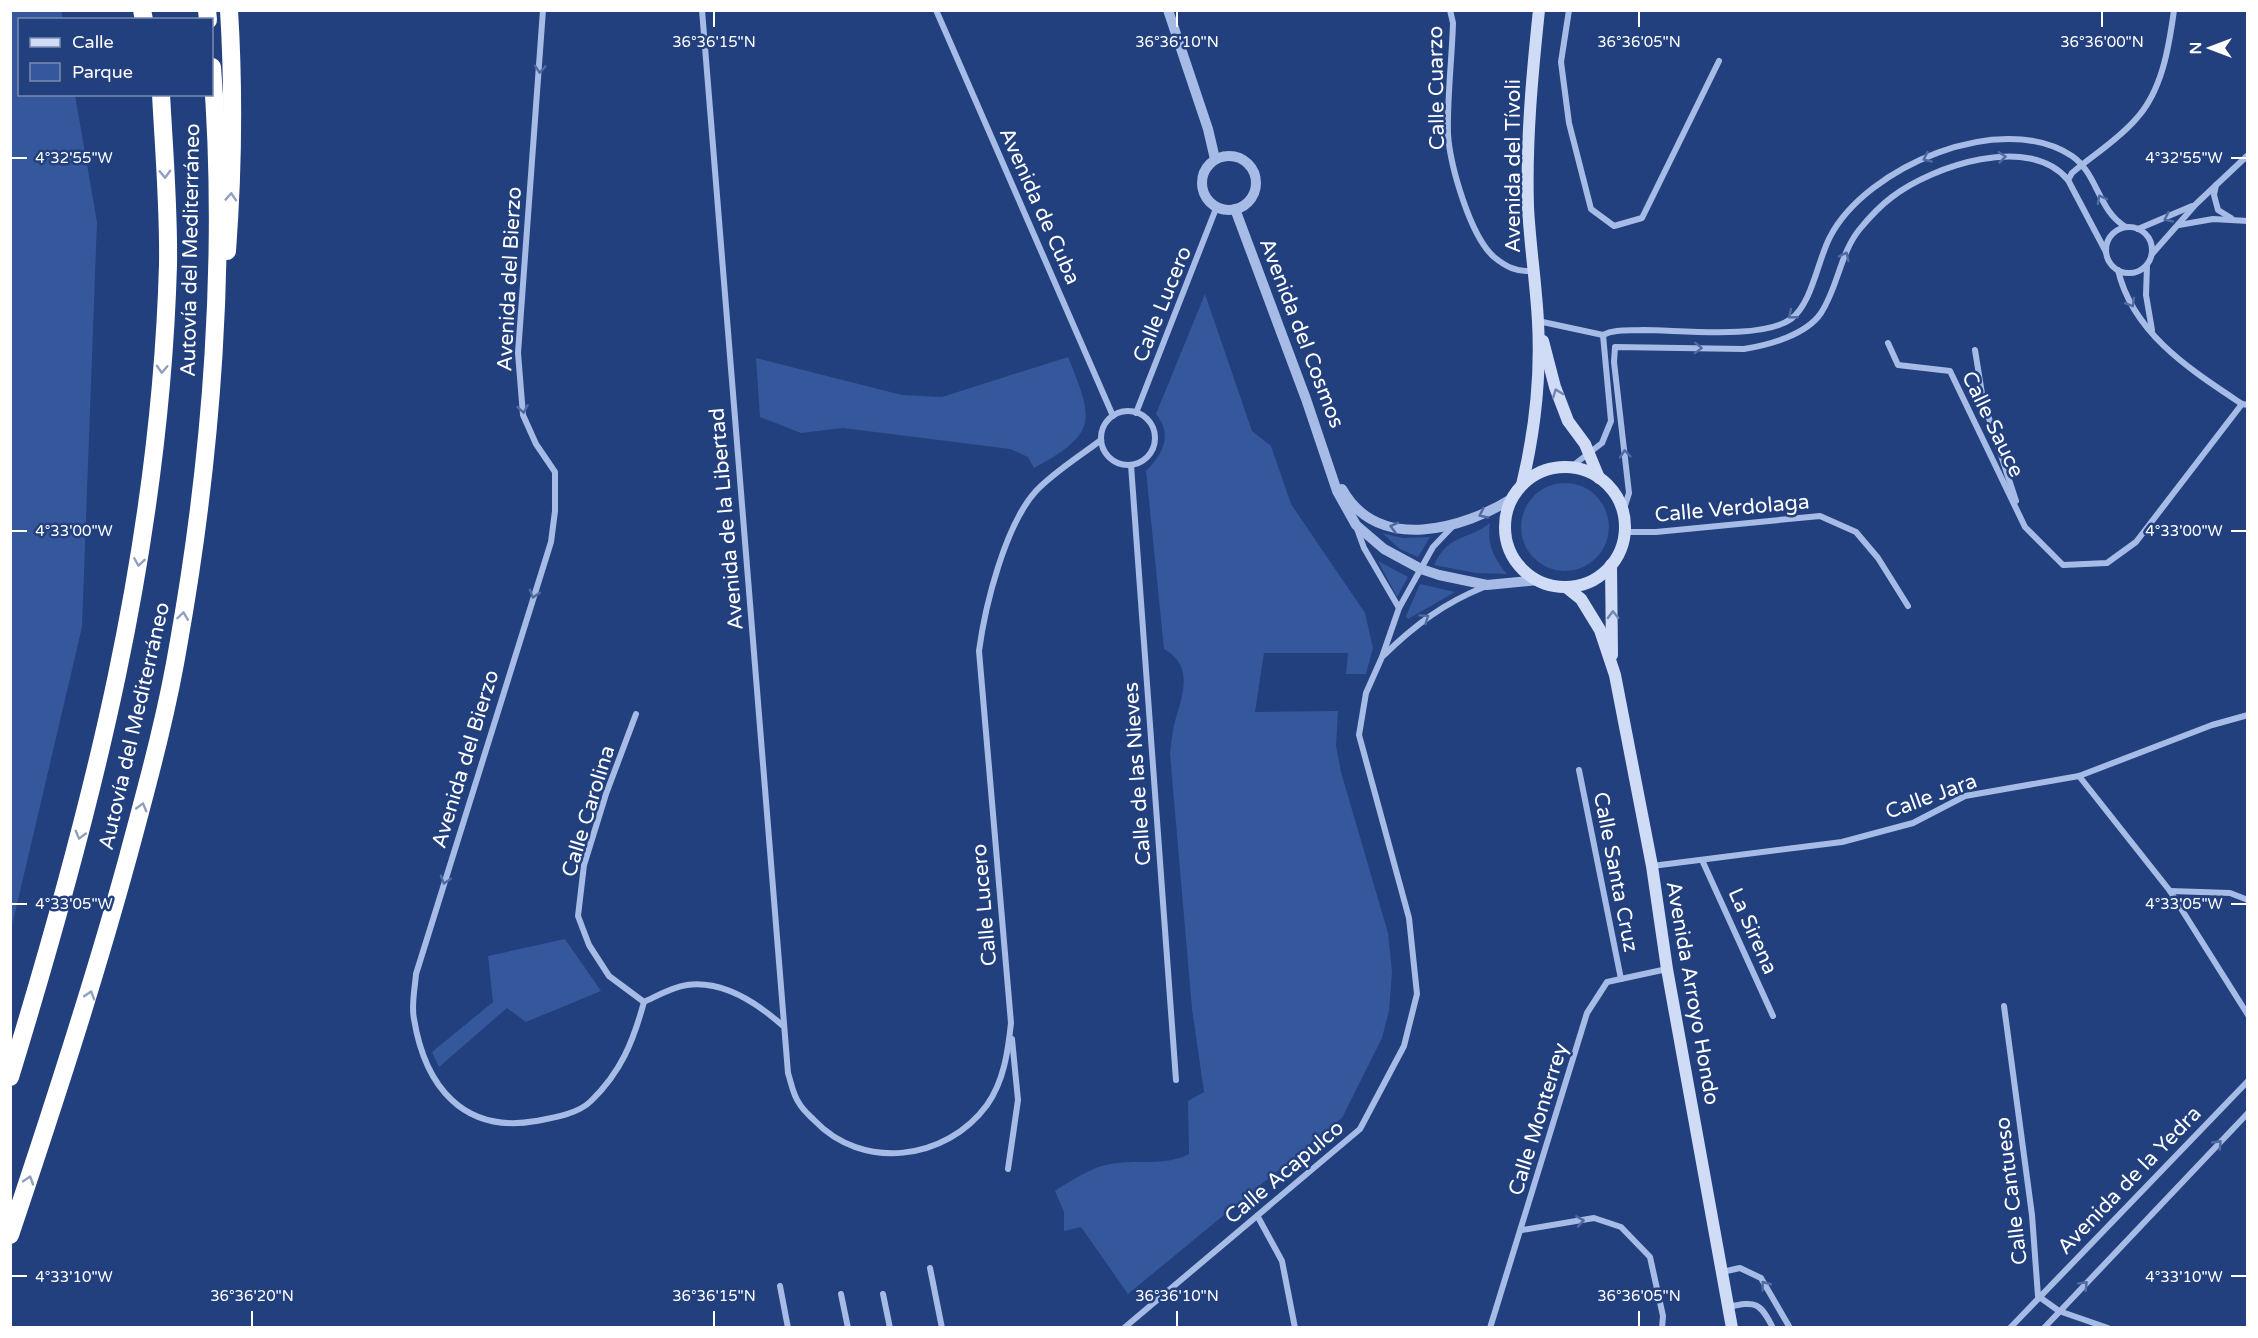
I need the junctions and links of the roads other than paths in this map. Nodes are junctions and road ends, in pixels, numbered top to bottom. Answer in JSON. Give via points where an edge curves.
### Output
{"nodes":[{"id":1,"x":229,"y":10,"type":"edge"},
{"id":2,"x":543,"y":10,"type":"edge"},
{"id":3,"x":702,"y":10,"type":"edge"},
{"id":4,"x":936,"y":10,"type":"edge"},
{"id":5,"x":1168,"y":10,"type":"edge"},
{"id":6,"x":1450,"y":10,"type":"edge"},
{"id":7,"x":1539,"y":10,"type":"edge"},
{"id":8,"x":1569,"y":10,"type":"edge"},
{"id":9,"x":2174,"y":10,"type":"edge"},
{"id":10,"x":1719,"y":61,"type":"dead end"},
{"id":11,"x":213,"y":94,"type":"edge"},
{"id":12,"x":159,"y":96,"type":"edge"},
{"id":13,"x":2247,"y":156,"type":"edge"},
{"id":14,"x":1215,"y":159,"type":"junction"},
{"id":15,"x":2081,"y":165,"type":"junction"},
{"id":16,"x":2068,"y":180,"type":"junction"},
{"id":17,"x":2216,"y":185,"type":"junction"},
{"id":18,"x":2196,"y":204,"type":"junction"},
{"id":19,"x":1217,"y":206,"type":"junction"},
{"id":20,"x":1235,"y":209,"type":"junction"},
{"id":21,"x":2235,"y":220,"type":"junction"},
{"id":22,"x":2247,"y":221,"type":"edge"},
{"id":23,"x":2179,"y":225,"type":"junction"},
{"id":24,"x":2126,"y":227,"type":"junction"},
{"id":25,"x":2138,"y":229,"type":"junction"},
{"id":26,"x":2106,"y":252,"type":"junction"},
{"id":27,"x":2151,"y":256,"type":"junction"},
{"id":28,"x":2147,"y":265,"type":"junction"},
{"id":29,"x":2118,"y":270,"type":"junction"},
{"id":30,"x":1532,"y":271,"type":"junction"},
{"id":31,"x":1538,"y":321,"type":"junction"},
{"id":32,"x":2152,"y":331,"type":"junction"},
{"id":33,"x":1603,"y":335,"type":"junction"},
{"id":34,"x":214,"y":339,"type":"junction"},
{"id":35,"x":1888,"y":343,"type":"dead end"},
{"id":36,"x":1975,"y":350,"type":"dead end"},
{"id":37,"x":2245,"y":404,"type":"edge"},
{"id":38,"x":1137,"y":413,"type":"junction"},
{"id":39,"x":1113,"y":416,"type":"junction"},
{"id":40,"x":1101,"y":440,"type":"junction"},
{"id":41,"x":1590,"y":455,"type":"junction"},
{"id":42,"x":1131,"y":465,"type":"junction"},
{"id":43,"x":1571,"y":467,"type":"junction"},
{"id":44,"x":1332,"y":470,"type":"junction"},
{"id":45,"x":1599,"y":478,"type":"junction"},
{"id":46,"x":1522,"y":485,"type":"junction"},
{"id":47,"x":1513,"y":498,"type":"junction"},
{"id":48,"x":1623,"y":512,"type":"junction"},
{"id":49,"x":1356,"y":525,"type":"junction"},
{"id":50,"x":1452,"y":526,"type":"junction"},
{"id":51,"x":2025,"y":527,"type":"junction"},
{"id":52,"x":1625,"y":532,"type":"junction"},
{"id":53,"x":1611,"y":565,"type":"junction"},
{"id":54,"x":1421,"y":569,"type":"junction"},
{"id":55,"x":1538,"y":580,"type":"junction"},
{"id":56,"x":1487,"y":585,"type":"junction"},
{"id":57,"x":1566,"y":587,"type":"junction"},
{"id":58,"x":1908,"y":606,"type":"dead end"},
{"id":59,"x":1398,"y":608,"type":"junction"},
{"id":60,"x":1382,"y":657,"type":"junction"},
{"id":61,"x":1612,"y":665,"type":"junction"},
{"id":62,"x":636,"y":714,"type":"dead end"},
{"id":63,"x":2247,"y":715,"type":"edge"},
{"id":64,"x":1579,"y":770,"type":"dead end"},
{"id":65,"x":2079,"y":776,"type":"junction"},
{"id":66,"x":1702,"y":860,"type":"junction"},
{"id":67,"x":1652,"y":866,"type":"junction"},
{"id":68,"x":2170,"y":891,"type":"junction"},
{"id":69,"x":2247,"y":900,"type":"edge"},
{"id":70,"x":1667,"y":969,"type":"junction"},
{"id":71,"x":1621,"y":979,"type":"junction"},
{"id":72,"x":644,"y":1002,"type":"junction"},
{"id":73,"x":2004,"y":1006,"type":"dead end"},
{"id":74,"x":2247,"y":1015,"type":"edge"},
{"id":75,"x":1773,"y":1016,"type":"dead end"},
{"id":76,"x":1011,"y":1023,"type":"junction"},
{"id":77,"x":783,"y":1025,"type":"junction"},
{"id":78,"x":10,"y":1077,"type":"edge"},
{"id":79,"x":1176,"y":1080,"type":"dead end"},
{"id":80,"x":2247,"y":1081,"type":"edge"},
{"id":81,"x":2247,"y":1113,"type":"edge"},
{"id":82,"x":1008,"y":1169,"type":"dead end"},
{"id":83,"x":1258,"y":1217,"type":"junction"},
{"id":84,"x":1522,"y":1230,"type":"junction"},
{"id":85,"x":10,"y":1235,"type":"edge"},
{"id":86,"x":930,"y":1268,"type":"dead end"},
{"id":87,"x":1722,"y":1272,"type":"junction"},
{"id":88,"x":780,"y":1286,"type":"dead end"},
{"id":89,"x":841,"y":1294,"type":"dead end"},
{"id":90,"x":883,"y":1294,"type":"dead end"},
{"id":91,"x":2038,"y":1296,"type":"junction"},
{"id":92,"x":1728,"y":1307,"type":"junction"},
{"id":93,"x":2059,"y":1311,"type":"junction"},
{"id":94,"x":788,"y":1328,"type":"edge"},
{"id":95,"x":848,"y":1328,"type":"edge"},
{"id":96,"x":890,"y":1328,"type":"edge"},
{"id":97,"x":942,"y":1328,"type":"edge"},
{"id":98,"x":1124,"y":1328,"type":"edge"},
{"id":99,"x":1295,"y":1328,"type":"edge"},
{"id":100,"x":1490,"y":1328,"type":"edge"},
{"id":101,"x":1662,"y":1328,"type":"edge"},
{"id":102,"x":1732,"y":1328,"type":"edge"},
{"id":103,"x":1773,"y":1328,"type":"edge"},
{"id":104,"x":1790,"y":1328,"type":"edge"},
{"id":105,"x":2010,"y":1328,"type":"edge"},
{"id":106,"x":2044,"y":1328,"type":"edge"},
{"id":107,"x":2108,"y":1328,"type":"edge"}],
"edges":[{"from":34,"to":1,"type":"highway","one_way":true,"via":[[226,262],[233,169]]},
{"from":2,"to":72,"type":"street","name":"Avenida del Bierzo","one_way":true,"via":[[518,353],[523,415],[555,472],[555,511],[550,542],[416,974],[413,1017],[423,1056],[440,1090],[462,1111],[523,1124],[558,1118],[589,1103],[615,1074],[632,1044]]},
{"from":3,"to":77,"type":"street","name":"Avenida de la Libertad"},
{"from":4,"to":39,"type":"street","name":"Avenida de Cuba"},
{"from":5,"to":14,"type":"street"},
{"from":6,"to":30,"type":"street","name":"Calle Cuarzo","via":[[1454,23],[1448,134],[1455,170],[1472,223],[1493,257],[1512,269]]},
{"from":7,"to":30,"type":"main road","name":"Avenida del Tívoli","via":[[1530,101],[1528,205]]},
{"from":8,"to":10,"type":"street","via":[[1561,62],[1569,123],[1591,209],[1614,226],[1642,218]]},
{"from":9,"to":15,"type":"street","via":[[2170,39],[2149,102],[2136,120]]},
{"from":11,"to":34,"type":"highway","name":"Autovía del Mediterráneo","via":[[217,200]]},
{"from":12,"to":78,"type":"highway","name":"Autovía del Mediterráneo","one_way":true,"via":[[168,263],[149,499],[133,605],[99,763],[55,932]]},
{"from":13,"to":17,"type":"street"},
{"from":14,"to":19,"type":"street","via":[[1205,169],[1202,188],[1205,197]]},
{"from":14,"to":20,"type":"street","via":[[1237,157],[1253,170],[1253,195]]},
{"from":15,"to":16,"type":"street"},
{"from":24,"to":15,"type":"street","one_way":true,"via":[[2109,215]]},
{"from":15,"to":33,"type":"street","one_way":true,"via":[[2071,156],[2029,141],[1993,139],[1942,152],[1898,172],[1852,207],[1830,236],[1802,307],[1791,319],[1746,332],[1634,330]]},
{"from":16,"to":26,"type":"street"},
{"from":48,"to":16,"type":"street","one_way":true,"via":[[1629,493],[1613,351],[1620,346],[1744,349],[1787,337],[1821,313],[1859,230],[1891,197],[1949,168],[1983,159],[2024,157],[2056,168]]},
{"from":17,"to":18,"type":"street"},
{"from":17,"to":21,"type":"street","via":[[2218,210]]},
{"from":18,"to":23,"type":"street"},
{"from":18,"to":25,"type":"street","one_way":true},
{"from":19,"to":20,"type":"street"},
{"from":19,"to":38,"type":"street","name":"Calle Lucero"},
{"from":20,"to":44,"type":"street","name":"Avenida del Cosmos"},
{"from":21,"to":22,"type":"street"},
{"from":21,"to":23,"type":"street"},
{"from":23,"to":27,"type":"street"},
{"from":24,"to":25,"type":"street"},
{"from":24,"to":26,"type":"street","via":[[2113,233]]},
{"from":25,"to":27,"type":"street","via":[[2151,243]]},
{"from":26,"to":29,"type":"street"},
{"from":27,"to":28,"type":"street"},
{"from":28,"to":29,"type":"street","via":[[2136,272]]},
{"from":28,"to":32,"type":"street","via":[[2146,295]]},
{"from":29,"to":32,"type":"street","one_way":true,"via":[[2127,297]]},
{"from":30,"to":31,"type":"main road","name":"Avenida del Tívoli"},
{"from":31,"to":33,"type":"street"},
{"from":41,"to":31,"type":"main road","name":"Avenida del Tívoli","one_way":true,"via":[[1568,421]]},
{"from":31,"to":46,"type":"main road","name":"Avenida del Tívoli","via":[[1539,382],[1533,437]]},
{"from":32,"to":37,"type":"street","via":[[2180,362]]},
{"from":33,"to":41,"type":"street","via":[[1611,422],[1602,443]]},
{"from":85,"to":34,"type":"highway","name":"Autovía del Mediterráneo","one_way":true,"via":[[90,994],[149,778],[179,642],[202,481]]},
{"from":35,"to":51,"type":"street","name":"Calle Sauce","via":[[1898,365],[1950,371]]},
{"from":36,"to":51,"type":"street","name":"Calle Sauce","via":[[1983,400]]},
{"from":37,"to":51,"type":"street","name":"Calle Sauce","via":[[2136,542],[2107,564],[2063,565]]},
{"from":38,"to":39,"type":"street"},
{"from":38,"to":42,"type":"street","via":[[1150,423],[1155,440],[1148,457]]},
{"from":39,"to":40,"type":"street","via":[[1106,422]]},
{"from":40,"to":42,"type":"street","via":[[1112,460]]},
{"from":40,"to":76,"type":"street","name":"Calle Lucero","via":[[1035,492],[1016,524],[984,617],[979,651]]},
{"from":41,"to":43,"type":"street"},
{"from":41,"to":45,"type":"main road","name":"Avenida del Tívoli"},
{"from":42,"to":79,"type":"street","name":"Calle de las Nieves"},
{"from":43,"to":45,"type":"main road"},
{"from":43,"to":46,"type":"main road","via":[[1536,474]]},
{"from":44,"to":49,"type":"street","via":[[1344,507]]},
{"from":50,"to":44,"type":"street","one_way":true,"via":[[1405,529],[1374,520],[1348,500]]},
{"from":45,"to":48,"type":"main road","via":[[1614,493]]},
{"from":46,"to":47,"type":"main road"},
{"from":47,"to":50,"type":"street","one_way":true},
{"from":47,"to":55,"type":"main road","via":[[1507,513],[1508,544],[1514,559]]},
{"from":48,"to":52,"type":"main road"},
{"from":49,"to":54,"type":"street","via":[[1384,549]]},
{"from":49,"to":59,"type":"street","via":[[1364,548]]},
{"from":50,"to":54,"type":"street","name":"Calle Acapulco","via":[[1433,547]]},
{"from":52,"to":53,"type":"main road"},
{"from":52,"to":58,"type":"street","name":"Calle Verdolaga","via":[[1820,516],[1856,532],[1878,558]]},
{"from":53,"to":57,"type":"main road","via":[[1591,581]]},
{"from":61,"to":53,"type":"main road","name":"Avenida Arroyo Hondo","one_way":true},
{"from":54,"to":56,"type":"street"},
{"from":54,"to":59,"type":"street","name":"Calle Acapulco"},
{"from":55,"to":56,"type":"street"},
{"from":55,"to":57,"type":"main road"},
{"from":60,"to":56,"type":"street","one_way":true,"via":[[1440,607]]},
{"from":57,"to":61,"type":"main road","name":"Avenida Arroyo Hondo","via":[[1581,599],[1594,620]]},
{"from":59,"to":60,"type":"street","name":"Calle Acapulco"},
{"from":60,"to":83,"type":"street","name":"Calle Acapulco","via":[[1366,693],[1359,735],[1408,918],[1417,994],[1404,1046],[1360,1129]]},
{"from":61,"to":67,"type":"main road","name":"Avenida Arroyo Hondo"},
{"from":62,"to":72,"type":"street","name":"Calle Carolina","via":[[585,865],[578,916],[589,945],[609,976]]},
{"from":63,"to":65,"type":"street","name":"Calle Jara"},
{"from":64,"to":71,"type":"street","name":"Calle Santa Cruz"},
{"from":65,"to":66,"type":"street","name":"Calle Jara","via":[[1965,796],[1913,823],[1842,842]]},
{"from":65,"to":68,"type":"street"},
{"from":66,"to":67,"type":"street","name":"Calle Jara"},
{"from":66,"to":75,"type":"street","name":"La Sirena"},
{"from":67,"to":70,"type":"main road","name":"Avenida Arroyo Hondo"},
{"from":68,"to":69,"type":"street","via":[[2230,893]]},
{"from":68,"to":74,"type":"street"},
{"from":70,"to":71,"type":"street","name":"Calle Monterrey"},
{"from":70,"to":87,"type":"main road","name":"Avenida Arroyo Hondo"},
{"from":71,"to":84,"type":"street","name":"Calle Monterrey","via":[[1607,982],[1587,1013]]},
{"from":72,"to":77,"type":"street","via":[[688,985],[711,988],[758,1004]]},
{"from":73,"to":91,"type":"street","name":"Calle Cantueso","via":[[2032,1215]]},
{"from":76,"to":77,"type":"street","name":"Calle Lucero","via":[[1001,1079],[971,1124],[925,1149],[897,1153],[844,1145],[799,1103],[788,1073]]},
{"from":76,"to":82,"type":"street","via":[[1018,1100]]},
{"from":80,"to":91,"type":"street","name":"Avenida de la Yedra"},
{"from":93,"to":81,"type":"street","name":"Avenida de la Yedra","one_way":true},
{"from":83,"to":98,"type":"street","name":"Calle Acapulco"},
{"from":83,"to":99,"type":"street","via":[[1282,1262]]},
{"from":84,"to":100,"type":"street","name":"Calle Monterrey"},
{"from":84,"to":101,"type":"street","one_way":true,"via":[[1594,1218],[1621,1227],[1650,1257]]},
{"from":86,"to":97,"type":"street"},
{"from":87,"to":92,"type":"main road","name":"Avenida Arroyo Hondo"},
{"from":104,"to":87,"type":"street","one_way":true,"via":[[1761,1278],[1740,1268]]},
{"from":88,"to":94,"type":"street"},
{"from":89,"to":95,"type":"street"},
{"from":90,"to":96,"type":"street"},
{"from":91,"to":93,"type":"street"},
{"from":91,"to":105,"type":"street","name":"Avenida de la Yedra"},
{"from":92,"to":102,"type":"main road","name":"Avenida Arroyo Hondo"},
{"from":92,"to":103,"type":"street","via":[[1749,1302],[1756,1305],[1764,1310]]},
{"from":93,"to":106,"type":"street","name":"Avenida de la Yedra"},
{"from":93,"to":107,"type":"street"}]}
